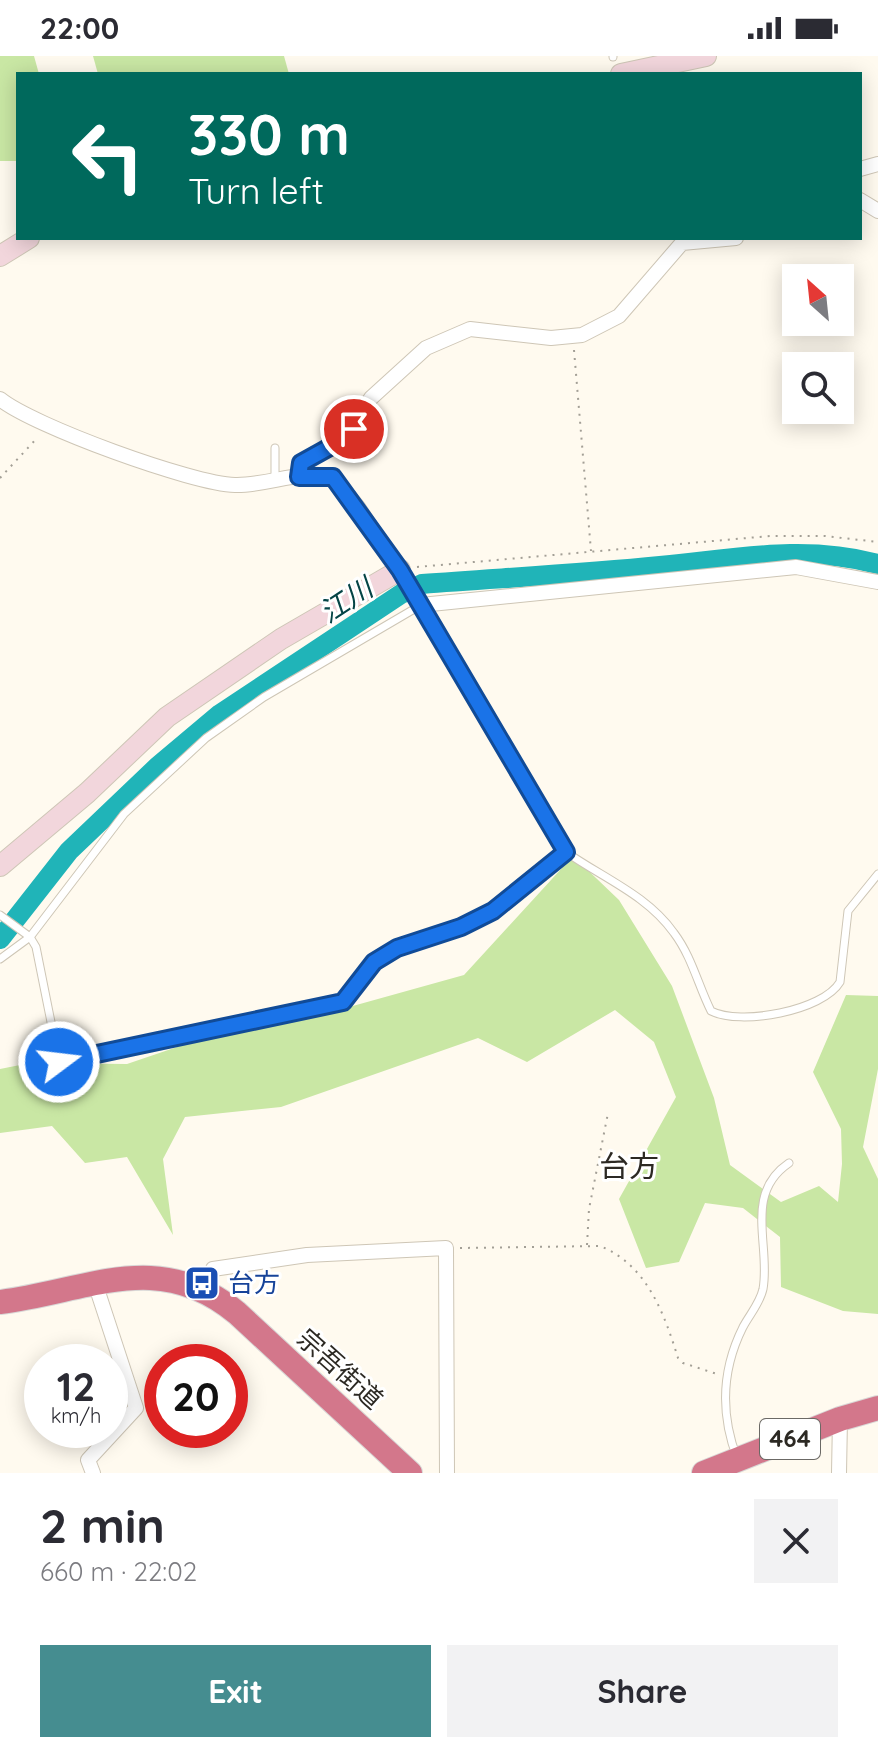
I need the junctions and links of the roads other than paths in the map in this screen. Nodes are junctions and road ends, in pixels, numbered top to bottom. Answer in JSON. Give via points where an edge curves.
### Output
{"nodes":[{"id":1,"x":706,"y":56,"type":"edge"},
{"id":2,"x":616,"y":62,"type":"edge"},
{"id":3,"x":26,"y":240,"type":"edge"},
{"id":4,"x":685,"y":241,"type":"edge"},
{"id":5,"x":0,"y":256,"type":"edge"},
{"id":6,"x":0,"y":399,"type":"edge"},
{"id":7,"x":275,"y":448,"type":"dead end"},
{"id":8,"x":299,"y":477,"type":"junction"},
{"id":9,"x":275,"y":479,"type":"junction"},
{"id":10,"x":401,"y":573,"type":"junction"},
{"id":11,"x":878,"y":582,"type":"edge"},
{"id":12,"x":419,"y":603,"type":"junction"},
{"id":13,"x":566,"y":852,"type":"junction"},
{"id":14,"x":0,"y":866,"type":"edge"},
{"id":15,"x":878,"y":874,"type":"edge"},
{"id":16,"x":0,"y":915,"type":"edge"},
{"id":17,"x":27,"y":934,"type":"junction"},
{"id":18,"x":0,"y":959,"type":"edge"},
{"id":19,"x":789,"y":1163,"type":"dead end"},
{"id":20,"x":94,"y":1280,"type":"junction"},
{"id":21,"x":206,"y":1291,"type":"junction"},
{"id":22,"x":0,"y":1302,"type":"edge"},
{"id":23,"x":878,"y":1408,"type":"edge"},
{"id":24,"x":840,"y":1419,"type":"junction"},
{"id":25,"x":737,"y":1460,"type":"junction"},
{"id":26,"x":93,"y":1473,"type":"edge"},
{"id":27,"x":410,"y":1473,"type":"edge"},
{"id":28,"x":447,"y":1473,"type":"edge"},
{"id":29,"x":704,"y":1473,"type":"edge"},
{"id":30,"x":839,"y":1473,"type":"edge"}],
"edges":[{"from":1,"to":2,"type":"street"},
{"from":3,"to":5,"type":"street"},
{"from":4,"to":8,"type":"street","via":[[619,316],[573,337],[470,329],[426,348],[371,398],[346,437],[299,465]]},
{"from":6,"to":9,"type":"street","via":[[47,427],[207,480],[244,485]]},
{"from":7,"to":9,"type":"lane"},
{"from":8,"to":9,"type":"street"},
{"from":8,"to":10,"type":"street","via":[[333,477]]},
{"from":10,"to":12,"type":"street"},
{"from":10,"to":14,"type":"street","via":[[281,639],[167,717]]},
{"from":11,"to":12,"type":"street","via":[[796,567]]},
{"from":12,"to":13,"type":"lane"},
{"from":12,"to":17,"type":"lane","via":[[206,738],[124,814]]},
{"from":13,"to":15,"type":"lane","via":[[606,874],[674,932],[693,963],[711,1011],[724,1017],[797,1008],[836,989],[848,911]]},
{"from":13,"to":17,"type":"lane","via":[[493,911],[374,962],[343,1002],[59,1062],[36,947]]},
{"from":16,"to":17,"type":"lane"},
{"from":17,"to":18,"type":"lane"},
{"from":19,"to":25,"type":"lane","via":[[777,1171],[764,1199],[759,1223],[765,1279],[726,1376],[728,1435]]},
{"from":20,"to":21,"type":"highway","name":"宗吾街道","via":[[160,1279]]},
{"from":20,"to":22,"type":"highway","name":"宗吾街道"},
{"from":20,"to":26,"type":"street","via":[[136,1408],[88,1460]]},
{"from":21,"to":27,"type":"highway","name":"宗吾街道","via":[[237,1313]]},
{"from":21,"to":28,"type":"street","via":[[213,1269],[307,1255],[446,1248]]},
{"from":23,"to":24,"type":"highway","number":"464"},
{"from":24,"to":25,"type":"highway","number":"464"},
{"from":24,"to":30,"type":"street"},
{"from":25,"to":29,"type":"highway","number":"464"}]}
